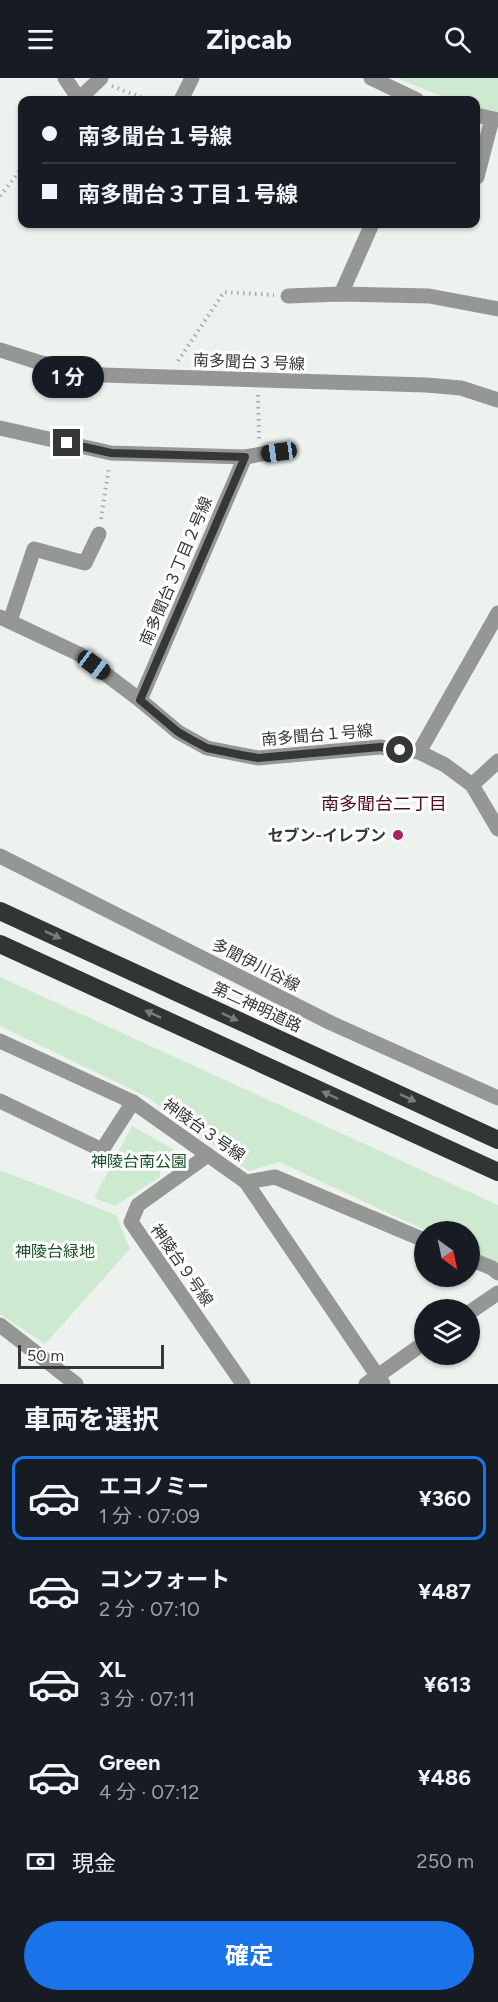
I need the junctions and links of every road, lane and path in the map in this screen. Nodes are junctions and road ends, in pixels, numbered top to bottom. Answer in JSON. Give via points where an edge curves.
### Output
{"nodes":[{"id":1,"x":65,"y":78,"type":"edge"},
{"id":2,"x":101,"y":78,"type":"edge"},
{"id":3,"x":192,"y":78,"type":"edge"},
{"id":4,"x":370,"y":78,"type":"edge"},
{"id":5,"x":118,"y":88,"type":"dead end"},
{"id":6,"x":76,"y":96,"type":"edge"},
{"id":7,"x":83,"y":96,"type":"edge"},
{"id":8,"x":138,"y":96,"type":"edge"},
{"id":9,"x":183,"y":96,"type":"edge"},
{"id":10,"x":408,"y":96,"type":"edge"},
{"id":11,"x":480,"y":116,"type":"edge"},
{"id":12,"x":495,"y":119,"type":"edge"},
{"id":13,"x":480,"y":167,"type":"edge"},
{"id":14,"x":18,"y":173,"type":"edge"},
{"id":15,"x":0,"y":196,"type":"edge"},
{"id":16,"x":370,"y":228,"type":"edge"},
{"id":17,"x":341,"y":294,"type":"junction"},
{"id":18,"x":288,"y":296,"type":"joint"},
{"id":19,"x":498,"y":309,"type":"edge"},
{"id":20,"x":0,"y":350,"type":"edge"},
{"id":21,"x":167,"y":377,"type":"junction"},
{"id":22,"x":258,"y":380,"type":"junction"},
{"id":23,"x":498,"y":400,"type":"edge"},
{"id":24,"x":0,"y":428,"type":"edge"},
{"id":25,"x":279,"y":452,"type":"dead end"},
{"id":26,"x":111,"y":453,"type":"junction"},
{"id":27,"x":252,"y":456,"type":"junction"},
{"id":28,"x":99,"y":534,"type":"joint"},
{"id":29,"x":498,"y":613,"type":"edge"},
{"id":30,"x":5,"y":619,"type":"edge"},
{"id":31,"x":140,"y":700,"type":"junction"},
{"id":32,"x":419,"y":752,"type":"junction"},
{"id":33,"x":498,"y":761,"type":"edge"},
{"id":34,"x":472,"y":785,"type":"junction"},
{"id":35,"x":498,"y":829,"type":"edge"},
{"id":36,"x":0,"y":856,"type":"edge"},
{"id":37,"x":0,"y":911,"type":"edge"},
{"id":38,"x":0,"y":944,"type":"edge"},
{"id":39,"x":0,"y":1041,"type":"edge"},
{"id":40,"x":498,"y":1098,"type":"edge"},
{"id":41,"x":0,"y":1101,"type":"edge"},
{"id":42,"x":133,"y":1102,"type":"junction"},
{"id":43,"x":498,"y":1140,"type":"edge"},
{"id":44,"x":208,"y":1155,"type":"junction"},
{"id":45,"x":498,"y":1172,"type":"edge"},
{"id":46,"x":246,"y":1182,"type":"junction"},
{"id":47,"x":414,"y":1236,"type":"edge"},
{"id":48,"x":480,"y":1263,"type":"edge"},
{"id":49,"x":498,"y":1273,"type":"edge"},
{"id":50,"x":498,"y":1293,"type":"edge"},
{"id":51,"x":480,"y":1305,"type":"edge"},
{"id":52,"x":0,"y":1325,"type":"edge"},
{"id":53,"x":414,"y":1351,"type":"edge"},
{"id":54,"x":376,"y":1381,"type":"edge"},
{"id":55,"x":76,"y":1384,"type":"edge"},
{"id":56,"x":243,"y":1384,"type":"edge"}],
"edges":[{"from":1,"to":6,"type":"street"},
{"from":2,"to":7,"type":"street"},
{"from":3,"to":9,"type":"street"},
{"from":4,"to":10,"type":"street"},
{"from":5,"to":8,"type":"path"},
{"from":11,"to":12,"type":"street"},
{"from":12,"to":13,"type":"street"},
{"from":14,"to":15,"type":"path"},
{"from":16,"to":17,"type":"street"},
{"from":17,"to":18,"type":"street"},
{"from":17,"to":19,"type":"street","via":[[429,296]]},
{"from":18,"to":21,"type":"path","via":[[224,292]]},
{"from":20,"to":21,"type":"street","name":"南多聞台３号線","via":[[38,363],[103,375]]},
{"from":21,"to":22,"type":"street","name":"南多聞台３号線"},
{"from":22,"to":23,"type":"street","name":"南多聞台３号線","via":[[426,385],[461,388]]},
{"from":22,"to":27,"type":"path"},
{"from":24,"to":26,"type":"street"},
{"from":25,"to":27,"type":"street"},
{"from":26,"to":27,"type":"street"},
{"from":26,"to":28,"type":"path"},
{"from":27,"to":31,"type":"street","name":"南多聞台３丁目２号線"},
{"from":28,"to":30,"type":"street","via":[[85,564],[33,549]]},
{"from":29,"to":32,"type":"street"},
{"from":30,"to":31,"type":"street","name":"南多聞台１号線","via":[[80,654]]},
{"from":31,"to":32,"type":"street","name":"南多聞台１号線","via":[[178,732],[207,748],[258,758],[380,747]]},
{"from":32,"to":34,"type":"street","name":"南多聞台１号線"},
{"from":33,"to":34,"type":"street"},
{"from":34,"to":35,"type":"street","name":"南多聞台１号線"},
{"from":36,"to":40,"type":"street","name":"多聞伊川谷線","via":[[331,1023]]},
{"from":37,"to":43,"type":"highway","name":"第二神明道路","one_way":true},
{"from":45,"to":38,"type":"highway","one_way":true},
{"from":39,"to":42,"type":"street","name":"神陵台３号線"},
{"from":41,"to":42,"type":"street","via":[[102,1150]]},
{"from":42,"to":44,"type":"street","name":"神陵台３号線"},
{"from":44,"to":46,"type":"street","name":"神陵台３号線"},
{"from":44,"to":56,"type":"street","name":"神陵台９号線","via":[[138,1205],[131,1222]]},
{"from":46,"to":47,"type":"street","name":"神陵台３号線","via":[[275,1177]]},
{"from":46,"to":54,"type":"street"},
{"from":48,"to":49,"type":"street"},
{"from":50,"to":51,"type":"street"},
{"from":52,"to":55,"type":"street"},
{"from":53,"to":54,"type":"street"}]}
